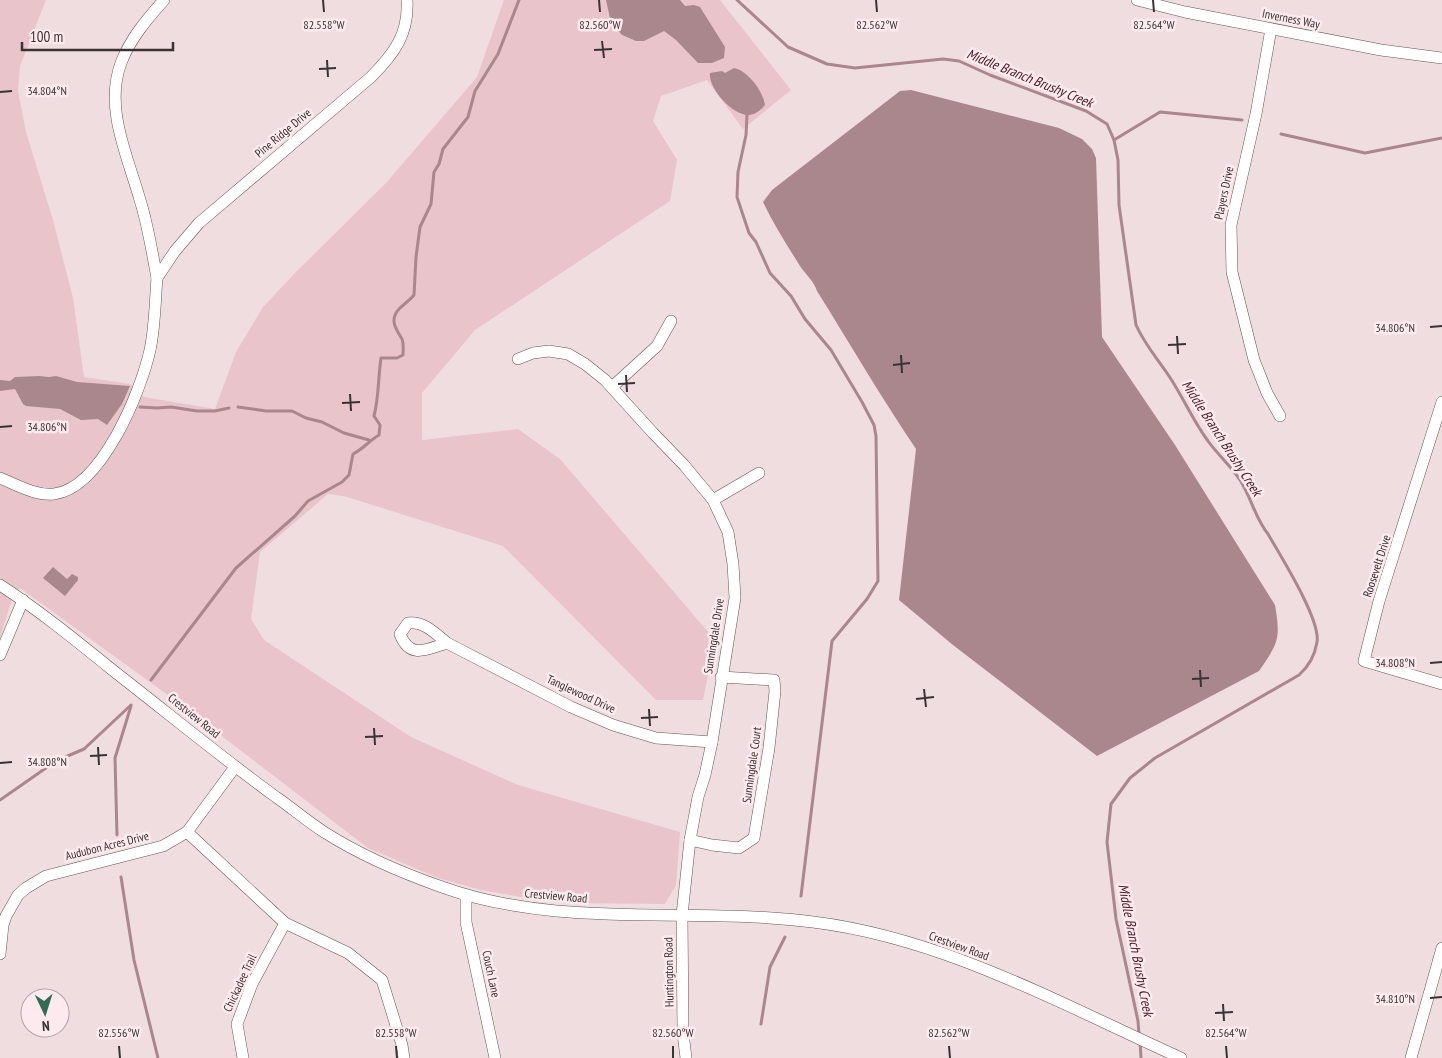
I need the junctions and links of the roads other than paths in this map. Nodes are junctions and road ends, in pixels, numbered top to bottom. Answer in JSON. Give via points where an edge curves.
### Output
{"nodes":[{"id":1,"x":164,"y":0,"type":"edge"},
{"id":2,"x":407,"y":0,"type":"edge"},
{"id":3,"x":1137,"y":0,"type":"edge"},
{"id":4,"x":1271,"y":29,"type":"junction"},
{"id":5,"x":1442,"y":58,"type":"edge"},
{"id":6,"x":157,"y":278,"type":"junction"},
{"id":7,"x":671,"y":321,"type":"dead end"},
{"id":8,"x":518,"y":359,"type":"dead end"},
{"id":9,"x":612,"y":387,"type":"junction"},
{"id":10,"x":1442,"y":402,"type":"edge"},
{"id":11,"x":1280,"y":416,"type":"dead end"},
{"id":12,"x":759,"y":473,"type":"dead end"},
{"id":13,"x":0,"y":478,"type":"edge"},
{"id":14,"x":713,"y":500,"type":"junction"},
{"id":15,"x":0,"y":585,"type":"edge"},
{"id":16,"x":23,"y":600,"type":"junction"},
{"id":17,"x":447,"y":643,"type":"dead end"},
{"id":18,"x":0,"y":655,"type":"edge"},
{"id":19,"x":722,"y":676,"type":"junction"},
{"id":20,"x":1442,"y":684,"type":"edge"},
{"id":21,"x":712,"y":742,"type":"junction"},
{"id":22,"x":235,"y":767,"type":"junction"},
{"id":23,"x":187,"y":832,"type":"junction"},
{"id":24,"x":690,"y":840,"type":"junction"},
{"id":25,"x":466,"y":895,"type":"junction"},
{"id":26,"x":682,"y":915,"type":"junction"},
{"id":27,"x":286,"y":923,"type":"junction"},
{"id":28,"x":1442,"y":948,"type":"edge"},
{"id":29,"x":0,"y":954,"type":"edge"},
{"id":30,"x":244,"y":1058,"type":"edge"},
{"id":31,"x":404,"y":1058,"type":"edge"},
{"id":32,"x":495,"y":1058,"type":"edge"},
{"id":33,"x":686,"y":1058,"type":"edge"},
{"id":34,"x":1181,"y":1058,"type":"edge"},
{"id":35,"x":1411,"y":1058,"type":"edge"}],
"edges":[{"from":1,"to":6,"type":"street","name":"Pine Ridge Drive","via":[[138,32],[121,63],[115,103]]},
{"from":2,"to":6,"type":"street","name":"Pine Ridge Drive","via":[[402,34],[386,61],[199,223]]},
{"from":3,"to":4,"type":"street","name":"Inverness Way"},
{"from":4,"to":5,"type":"street","name":"Inverness Way"},
{"from":4,"to":11,"type":"street","name":"Players Drive","via":[[1231,225],[1232,272],[1252,351],[1267,393]]},
{"from":6,"to":13,"type":"street","name":"Pine Ridge Drive","via":[[150,349],[141,383],[98,464],[73,487],[54,494],[35,492]]},
{"from":7,"to":9,"type":"street","via":[[657,346]]},
{"from":8,"to":9,"type":"street","name":"Sunningdale Drive","via":[[549,351],[568,354],[586,364]]},
{"from":9,"to":14,"type":"street","name":"Sunningdale Drive"},
{"from":10,"to":20,"type":"street","name":"Roosevelt Drive","via":[[1379,601],[1364,661]]},
{"from":12,"to":14,"type":"street"},
{"from":14,"to":19,"type":"street","name":"Sunningdale Drive","via":[[728,532],[733,564],[734,598]]},
{"from":15,"to":16,"type":"street","name":"Crestview Road"},
{"from":16,"to":18,"type":"street"},
{"from":16,"to":22,"type":"street","name":"Crestview Road"},
{"from":17,"to":21,"type":"street","name":"Tanglewood Drive","via":[[613,725],[656,738]]},
{"from":19,"to":21,"type":"street","name":"Sunningdale Drive"},
{"from":19,"to":24,"type":"street","name":"Sunningdale Court","via":[[774,680],[769,748],[754,838],[739,848]]},
{"from":21,"to":24,"type":"street","name":"Sunningdale Drive"},
{"from":22,"to":23,"type":"street","name":"Audubon Acres Drive"},
{"from":22,"to":25,"type":"street","name":"Crestview Road","via":[[325,832],[387,866]]},
{"from":23,"to":27,"type":"street"},
{"from":23,"to":29,"type":"street","name":"Audubon Acres Drive","via":[[163,846],[46,876],[34,882],[10,906],[3,925]]},
{"from":24,"to":26,"type":"street","name":"Sunningdale Drive"},
{"from":25,"to":26,"type":"street","name":"Crestview Road","via":[[525,908],[580,913]]},
{"from":25,"to":32,"type":"street","name":"Couch Lane","via":[[466,922]]},
{"from":26,"to":33,"type":"street","name":"Huntington Road"},
{"from":26,"to":34,"type":"street","name":"Crestview Road","via":[[813,922],[880,934],[1014,981]]},
{"from":27,"to":30,"type":"street","name":"Chickadee Trail","via":[[252,984],[237,1024]]},
{"from":27,"to":31,"type":"street","via":[[348,953],[382,980]]},
{"from":28,"to":35,"type":"street"}]}
